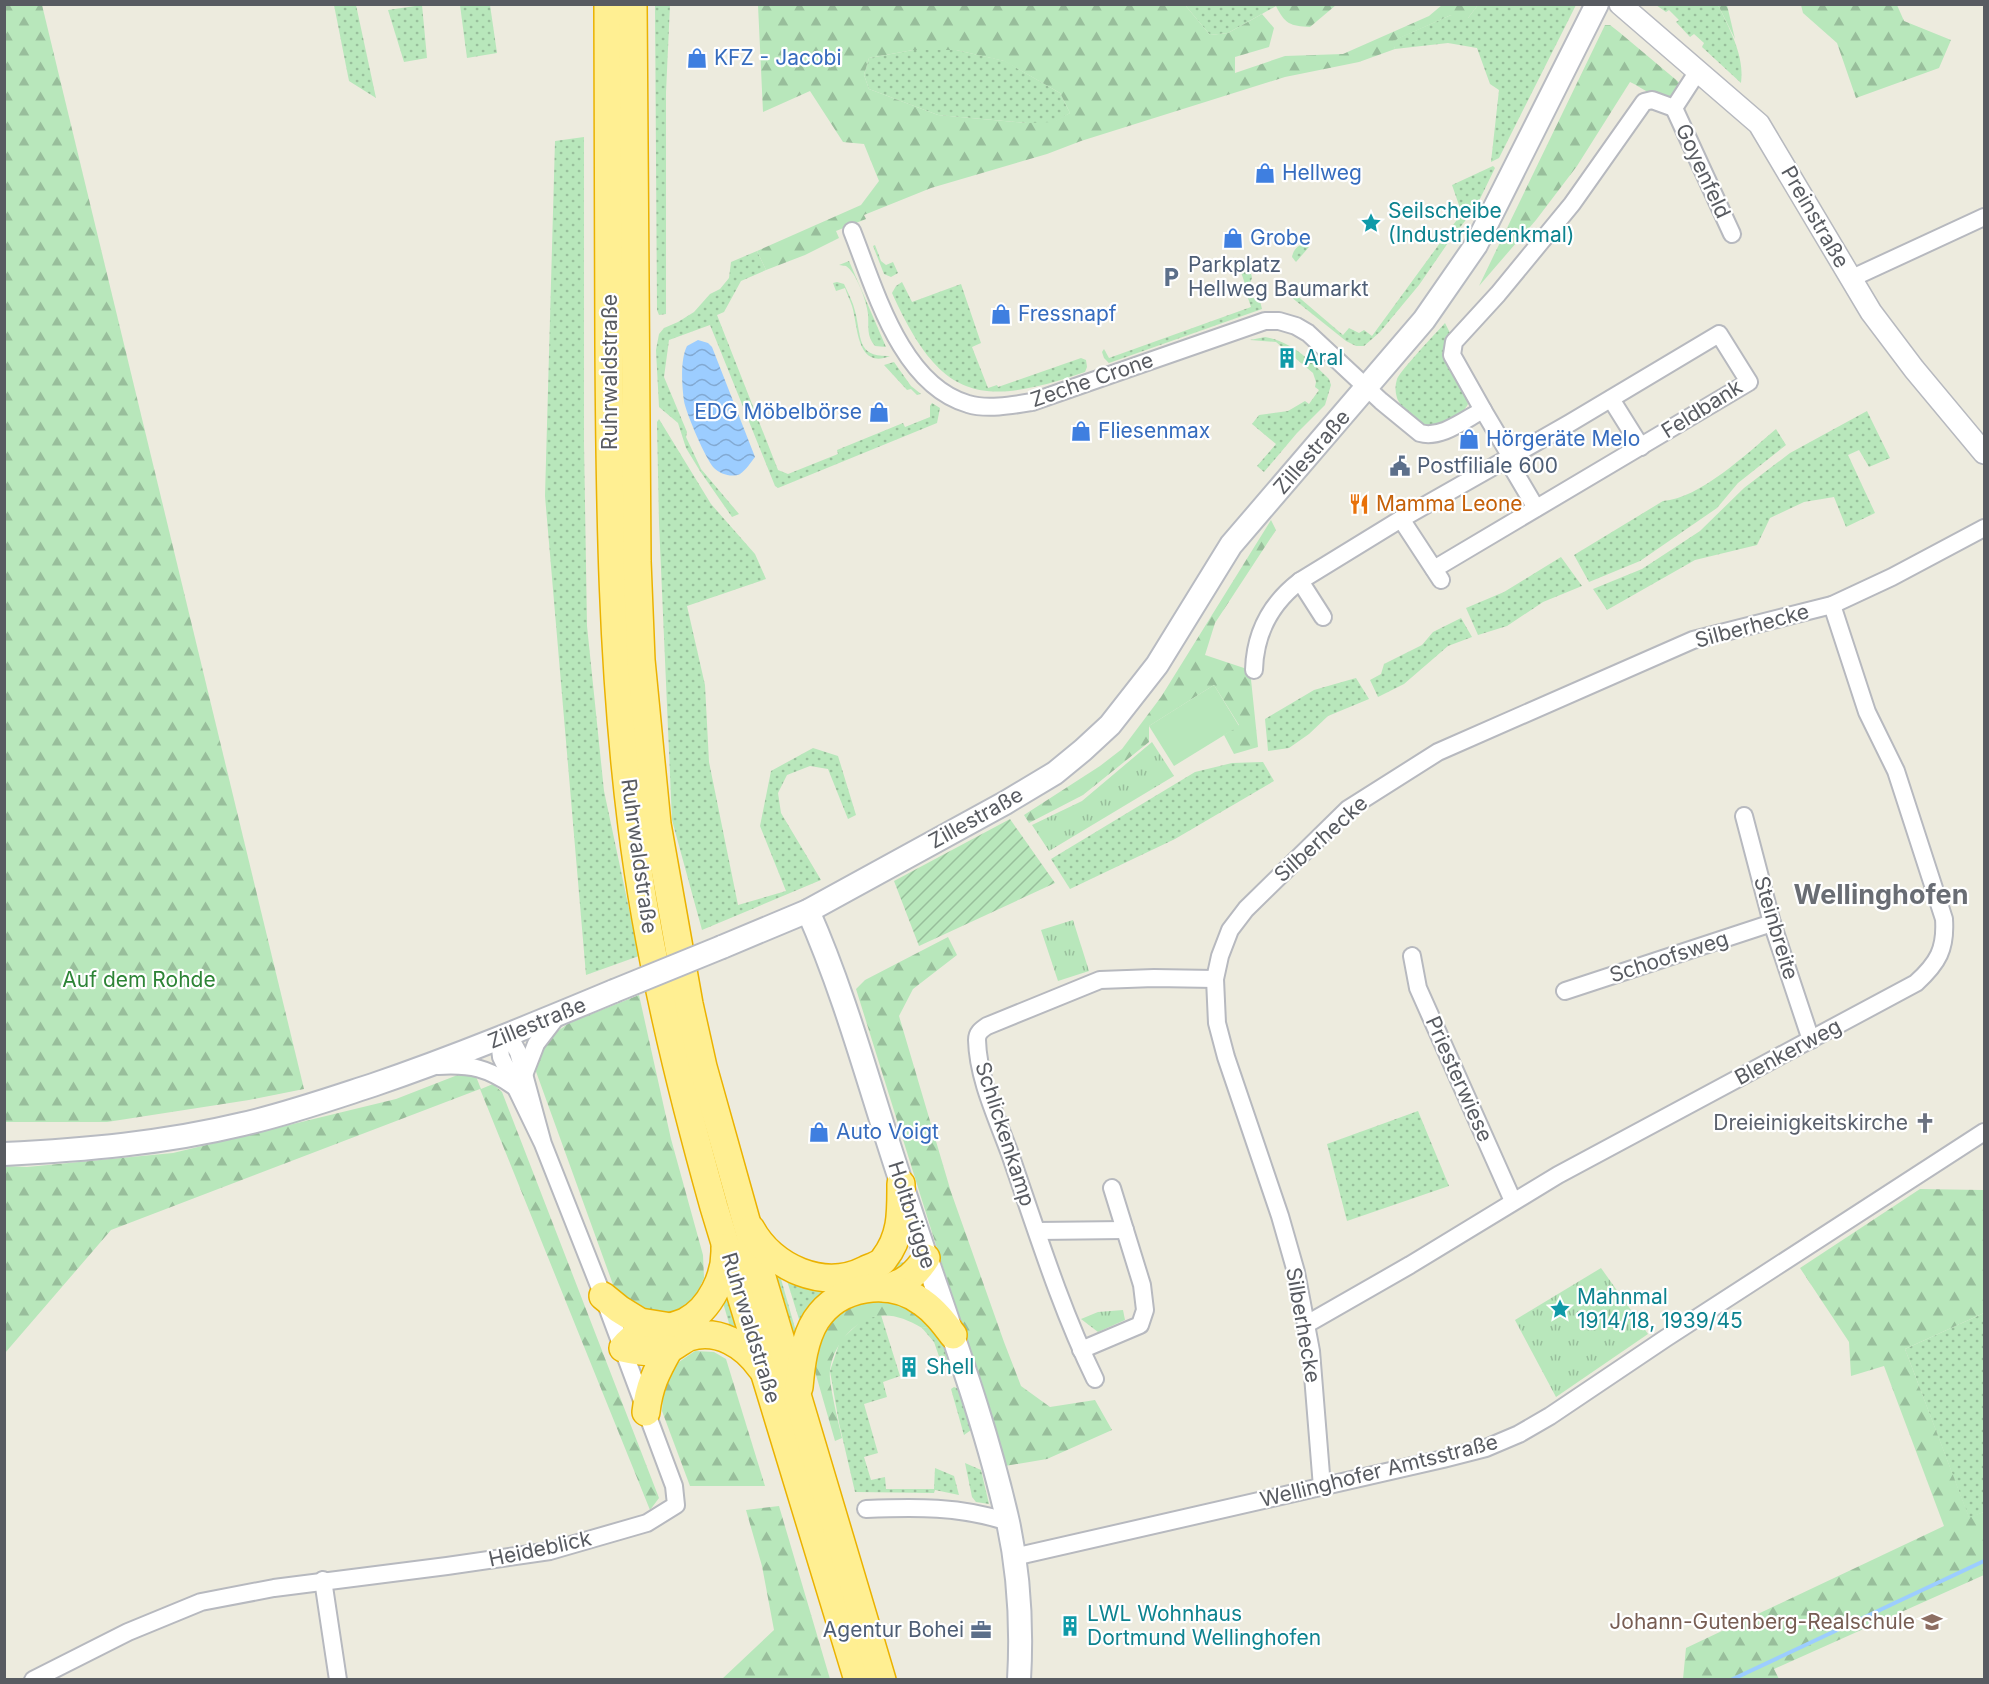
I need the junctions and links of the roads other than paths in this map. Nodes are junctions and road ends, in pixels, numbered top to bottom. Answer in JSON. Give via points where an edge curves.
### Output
{"nodes":[{"id":1,"x":608,"y":4,"type":"edge"},
{"id":2,"x":633,"y":4,"type":"edge"},
{"id":3,"x":1597,"y":4,"type":"edge"},
{"id":4,"x":1620,"y":4,"type":"edge"},
{"id":5,"x":1698,"y":71,"type":"junction"},
{"id":6,"x":1674,"y":108,"type":"junction"},
{"id":7,"x":1984,"y":217,"type":"edge"},
{"id":8,"x":852,"y":231,"type":"dead end"},
{"id":9,"x":1732,"y":234,"type":"dead end"},
{"id":10,"x":1850,"y":279,"type":"junction"},
{"id":11,"x":1366,"y":388,"type":"junction"},
{"id":12,"x":1611,"y":399,"type":"junction"},
{"id":13,"x":1483,"y":410,"type":"junction"},
{"id":14,"x":1641,"y":447,"type":"junction"},
{"id":15,"x":1984,"y":453,"type":"edge"},
{"id":16,"x":1509,"y":458,"type":"junction"},
{"id":17,"x":1536,"y":508,"type":"junction"},
{"id":18,"x":1401,"y":519,"type":"junction"},
{"id":19,"x":1984,"y":528,"type":"edge"},
{"id":20,"x":1300,"y":581,"type":"junction"},
{"id":21,"x":1832,"y":605,"type":"junction"},
{"id":22,"x":1323,"y":617,"type":"dead end"},
{"id":23,"x":1254,"y":670,"type":"dead end"},
{"id":24,"x":1744,"y":816,"type":"dead end"},
{"id":25,"x":843,"y":893,"type":"junction"},
{"id":26,"x":808,"y":911,"type":"junction"},
{"id":27,"x":1772,"y":923,"type":"junction"},
{"id":28,"x":826,"y":952,"type":"junction"},
{"id":29,"x":1412,"y":956,"type":"dead end"},
{"id":30,"x":1215,"y":979,"type":"junction"},
{"id":31,"x":1565,"y":991,"type":"dead end"},
{"id":32,"x":559,"y":1014,"type":"junction"},
{"id":33,"x":503,"y":1036,"type":"junction"},
{"id":34,"x":1811,"y":1040,"type":"junction"},
{"id":35,"x":423,"y":1068,"type":"junction"},
{"id":36,"x":520,"y":1081,"type":"junction"},
{"id":37,"x":1984,"y":1132,"type":"edge"},
{"id":38,"x":4,"y":1154,"type":"edge"},
{"id":39,"x":901,"y":1184,"type":"junction"},
{"id":40,"x":1112,"y":1188,"type":"dead end"},
{"id":41,"x":1514,"y":1201,"type":"junction"},
{"id":42,"x":744,"y":1215,"type":"junction"},
{"id":43,"x":1125,"y":1230,"type":"junction"},
{"id":44,"x":1037,"y":1231,"type":"junction"},
{"id":45,"x":724,"y":1238,"type":"junction"},
{"id":46,"x":926,"y":1258,"type":"junction"},
{"id":47,"x":885,"y":1275,"type":"junction"},
{"id":48,"x":603,"y":1296,"type":"junction"},
{"id":49,"x":1307,"y":1324,"type":"junction"},
{"id":50,"x":953,"y":1335,"type":"junction"},
{"id":51,"x":668,"y":1338,"type":"junction"},
{"id":52,"x":623,"y":1348,"type":"junction"},
{"id":53,"x":1081,"y":1350,"type":"junction"},
{"id":54,"x":766,"y":1376,"type":"junction"},
{"id":55,"x":1095,"y":1379,"type":"dead end"},
{"id":56,"x":798,"y":1398,"type":"junction"},
{"id":57,"x":646,"y":1412,"type":"junction"},
{"id":58,"x":1322,"y":1487,"type":"junction"},
{"id":59,"x":866,"y":1509,"type":"dead end"},
{"id":60,"x":1008,"y":1522,"type":"junction"},
{"id":61,"x":1014,"y":1557,"type":"junction"},
{"id":62,"x":323,"y":1580,"type":"junction"},
{"id":63,"x":33,"y":1680,"type":"edge"},
{"id":64,"x":338,"y":1680,"type":"edge"},
{"id":65,"x":858,"y":1680,"type":"edge"},
{"id":66,"x":882,"y":1680,"type":"edge"},
{"id":67,"x":1019,"y":1680,"type":"edge"}],
"edges":[{"from":1,"to":45,"type":"highway","name":"Ruhrwaldstraße","via":[[611,552],[617,672],[632,825],[654,957],[686,1101]]},
{"from":2,"to":42,"type":"highway","name":"Ruhrwaldstraße","via":[[641,660],[657,824],[689,1004]]},
{"from":3,"to":11,"type":"main road","name":"Zillestraße","via":[[1476,245],[1424,320]]},
{"from":4,"to":5,"type":"street","name":"Preinstraße"},
{"from":5,"to":6,"type":"street","name":"Goyenfeld"},
{"from":5,"to":10,"type":"street","name":"Preinstraße","via":[[1759,124]]},
{"from":6,"to":9,"type":"street","name":"Goyenfeld"},
{"from":6,"to":13,"type":"street","name":"Goyenfeld","via":[[1652,100],[1644,102],[1572,204],[1454,342],[1452,355]]},
{"from":7,"to":10,"type":"street"},
{"from":8,"to":11,"type":"street","name":"Zeche Crone","via":[[905,353],[937,389],[969,405],[1032,402],[1264,321],[1279,321],[1308,333]]},
{"from":10,"to":15,"type":"street","name":"Preinstraße","via":[[1914,369]]},
{"from":11,"to":13,"type":"street","via":[[1420,433],[1428,435],[1439,434]]},
{"from":11,"to":25,"type":"main road","name":"Zillestraße","via":[[1232,545],[1157,665],[1110,725],[1055,773]]},
{"from":12,"to":14,"type":"street","name":"Feldbank"},
{"from":12,"to":14,"type":"street","name":"Feldbank","via":[[1715,328],[1749,382]]},
{"from":12,"to":16,"type":"street","name":"Feldbank"},
{"from":13,"to":16,"type":"street"},
{"from":14,"to":17,"type":"street","name":"Feldbank"},
{"from":16,"to":17,"type":"street"},
{"from":16,"to":18,"type":"street","name":"Feldbank"},
{"from":17,"to":18,"type":"street","name":"Feldbank","via":[[1437,575]]},
{"from":18,"to":20,"type":"street","name":"Feldbank"},
{"from":19,"to":21,"type":"street","name":"Silberhecke"},
{"from":20,"to":22,"type":"street"},
{"from":20,"to":23,"type":"street","name":"Feldbank","via":[[1286,592],[1261,627]]},
{"from":21,"to":30,"type":"street","name":"Silberhecke","via":[[1693,640],[1464,739],[1420,763],[1348,809],[1246,909],[1230,930]]},
{"from":21,"to":34,"type":"street","name":"Blenkerweg","via":[[1867,712],[1896,771],[1944,919],[1945,934],[1938,960],[1916,983]]},
{"from":24,"to":27,"type":"street","name":"Steinbreite"},
{"from":25,"to":26,"type":"main road","name":"Zillestraße"},
{"from":25,"to":28,"type":"main road","via":[[830,925]]},
{"from":26,"to":28,"type":"main road","name":"Holtbrügge"},
{"from":26,"to":32,"type":"main road","name":"Zillestraße","bridge":true},
{"from":27,"to":31,"type":"street","name":"Schoofsweg"},
{"from":27,"to":34,"type":"street","name":"Steinbreite"},
{"from":28,"to":39,"type":"main road","name":"Holtbrügge"},
{"from":29,"to":41,"type":"street","name":"Priesterwiese","via":[[1418,988]]},
{"from":30,"to":44,"type":"street","name":"Schlickenkamp","via":[[1100,980],[981,1030],[977,1037],[981,1069]]},
{"from":30,"to":49,"type":"street","name":"Silberhecke","via":[[1216,1023],[1280,1216]]},
{"from":32,"to":33,"type":"main road","name":"Zillestraße"},
{"from":32,"to":36,"type":"street","via":[[536,1044]]},
{"from":33,"to":35,"type":"main road","name":"Zillestraße"},
{"from":33,"to":36,"type":"street","name":"Heideblick","via":[[501,1057]]},
{"from":34,"to":41,"type":"street","name":"Blenkerweg"},
{"from":35,"to":36,"type":"street","via":[[453,1065],[485,1069]]},
{"from":35,"to":38,"type":"main road","name":"Zillestraße","via":[[311,1106],[243,1124],[115,1146]]},
{"from":36,"to":48,"type":"street","name":"Heideblick"},
{"from":37,"to":58,"type":"street","name":"Wellinghofer Amtsstraße","via":[[1519,1434],[1486,1448]]},
{"from":39,"to":46,"type":"main road","name":"Holtbrügge"},
{"from":39,"to":47,"type":"highway","via":[[901,1224]]},
{"from":40,"to":43,"type":"street"},
{"from":41,"to":49,"type":"street","name":"Blenkerweg"},
{"from":42,"to":47,"type":"highway","via":[[762,1245],[805,1275],[827,1279],[859,1273]]},
{"from":42,"to":56,"type":"highway","name":"Ruhrwaldstraße"},
{"from":43,"to":44,"type":"street","name":"Schlickenkamp"},
{"from":43,"to":53,"type":"street","via":[[1142,1285],[1145,1310],[1140,1325]]},
{"from":44,"to":53,"type":"street","name":"Schlickenkamp"},
{"from":45,"to":51,"type":"highway","via":[[724,1262],[710,1299]]},
{"from":45,"to":54,"type":"highway","name":"Ruhrwaldstraße"},
{"from":46,"to":47,"type":"highway","via":[[904,1258]]},
{"from":46,"to":50,"type":"main road","name":"Holtbrügge"},
{"from":47,"to":50,"type":"highway","via":[[936,1312]]},
{"from":47,"to":56,"type":"highway","via":[[836,1299],[816,1320],[808,1336]]},
{"from":48,"to":51,"type":"highway"},
{"from":48,"to":52,"type":"street","name":"Heideblick"},
{"from":49,"to":58,"type":"street","name":"Silberhecke"},
{"from":50,"to":60,"type":"main road","name":"Holtbrügge"},
{"from":51,"to":52,"type":"highway","via":[[650,1351]]},
{"from":51,"to":54,"type":"highway","via":[[710,1334],[720,1337],[748,1353]]},
{"from":51,"to":57,"type":"highway"},
{"from":52,"to":57,"type":"street","name":"Heideblick"},
{"from":53,"to":55,"type":"street","name":"Schlickenkamp"},
{"from":54,"to":65,"type":"highway","name":"Ruhrwaldstraße"},
{"from":56,"to":66,"type":"highway","name":"Ruhrwaldstraße"},
{"from":57,"to":62,"type":"street","name":"Heideblick","via":[[674,1486],[676,1505],[647,1523],[550,1551]]},
{"from":58,"to":61,"type":"street","name":"Wellinghofer Amtsstraße"},
{"from":59,"to":60,"type":"street","via":[[932,1507]]},
{"from":60,"to":61,"type":"main road","name":"Holtbrügge"},
{"from":61,"to":67,"type":"main road","name":"Holtbrügge"},
{"from":62,"to":63,"type":"street","name":"Heideblick","via":[[201,1602],[128,1632]]},
{"from":62,"to":64,"type":"street"}]}
